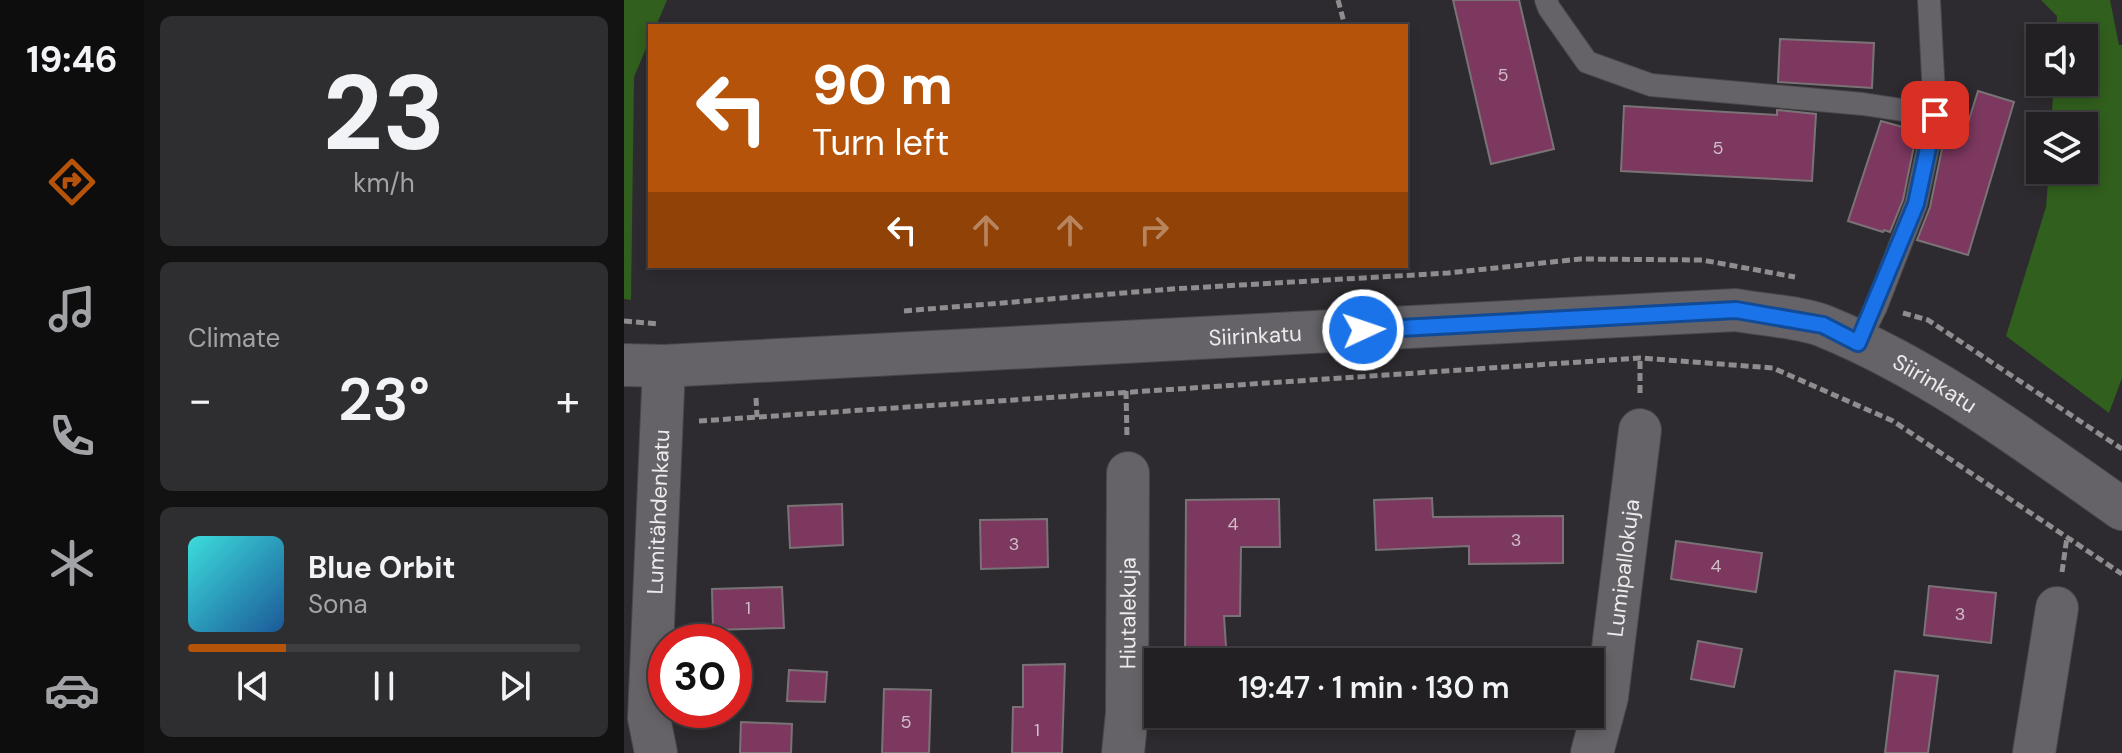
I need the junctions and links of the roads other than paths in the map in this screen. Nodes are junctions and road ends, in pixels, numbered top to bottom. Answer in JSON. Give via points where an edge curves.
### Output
{"nodes":[{"id":1,"x":1546,"y":0,"type":"edge"},
{"id":2,"x":1929,"y":0,"type":"edge"},
{"id":3,"x":1935,"y":115,"type":"junction"},
{"id":4,"x":1858,"y":343,"type":"junction"},
{"id":5,"x":644,"y":366,"type":"edge"},
{"id":6,"x":1640,"y":430,"type":"dead end"},
{"id":7,"x":1128,"y":473,"type":"dead end"},
{"id":8,"x":2122,"y":509,"type":"edge"},
{"id":9,"x":2057,"y":608,"type":"dead end"},
{"id":10,"x":656,"y":753,"type":"edge"},
{"id":11,"x":1123,"y":753,"type":"edge"},
{"id":12,"x":1592,"y":753,"type":"edge"},
{"id":13,"x":2034,"y":753,"type":"edge"}],
"edges":[{"from":1,"to":3,"type":"lane","via":[[1587,62],[1651,85]]},
{"from":2,"to":3,"type":"lane"},
{"from":3,"to":4,"type":"lane","via":[[1916,204]]},
{"from":4,"to":5,"type":"street","name":"Siirinkatu","via":[[1823,325],[1736,310]]},
{"from":4,"to":8,"type":"street","name":"Siirinkatu","via":[[1994,420]]},
{"from":5,"to":10,"type":"street","name":"Lumitähdenkatu","via":[[660,424],[649,718]]},
{"from":6,"to":12,"type":"street","name":"Lumipallokuja","via":[[1607,697]]},
{"from":7,"to":11,"type":"street","name":"Hiutalekuja"},
{"from":9,"to":13,"type":"street"}]}
